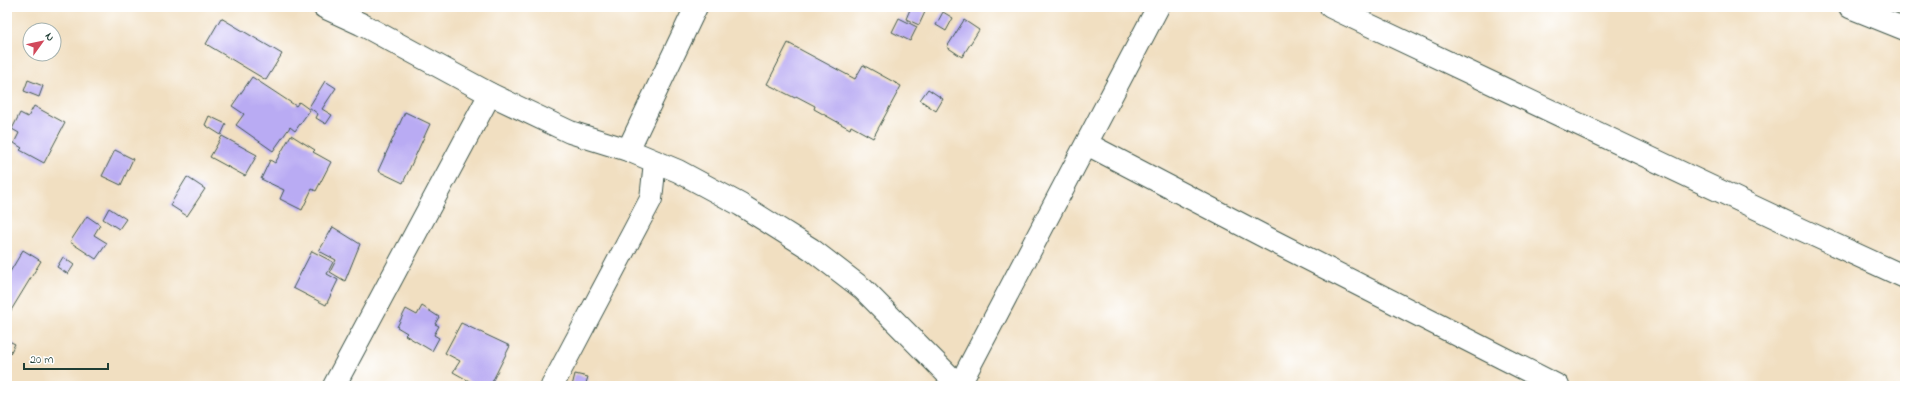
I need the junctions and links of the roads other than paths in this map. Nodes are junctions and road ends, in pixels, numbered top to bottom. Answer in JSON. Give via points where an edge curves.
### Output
{"nodes":[{"id":1,"x":324,"y":7,"type":"edge"},
{"id":2,"x":696,"y":7,"type":"edge"},
{"id":3,"x":1158,"y":7,"type":"edge"},
{"id":4,"x":1331,"y":7,"type":"edge"},
{"id":5,"x":1850,"y":7,"type":"edge"},
{"id":6,"x":1905,"y":29,"type":"edge"},
{"id":7,"x":490,"y":94,"type":"junction"},
{"id":8,"x":1087,"y":144,"type":"junction"},
{"id":9,"x":628,"y":150,"type":"junction"},
{"id":10,"x":655,"y":162,"type":"junction"},
{"id":11,"x":1905,"y":277,"type":"edge"},
{"id":12,"x":334,"y":386,"type":"edge"},
{"id":13,"x":552,"y":386,"type":"edge"},
{"id":14,"x":959,"y":386,"type":"edge"},
{"id":15,"x":1558,"y":386,"type":"edge"}],
"edges":[{"from":1,"to":7,"type":"street","via":[[361,24]]},
{"from":2,"to":9,"type":"street"},
{"from":3,"to":8,"type":"street"},
{"from":4,"to":11,"type":"street"},
{"from":5,"to":6,"type":"street"},
{"from":7,"to":9,"type":"street","via":[[570,132]]},
{"from":7,"to":12,"type":"street"},
{"from":8,"to":14,"type":"street"},
{"from":8,"to":15,"type":"street"},
{"from":9,"to":10,"type":"street"},
{"from":10,"to":13,"type":"street","via":[[651,199]]},
{"from":10,"to":14,"type":"street","via":[[678,171],[741,205],[811,249],[863,289]]}]}
